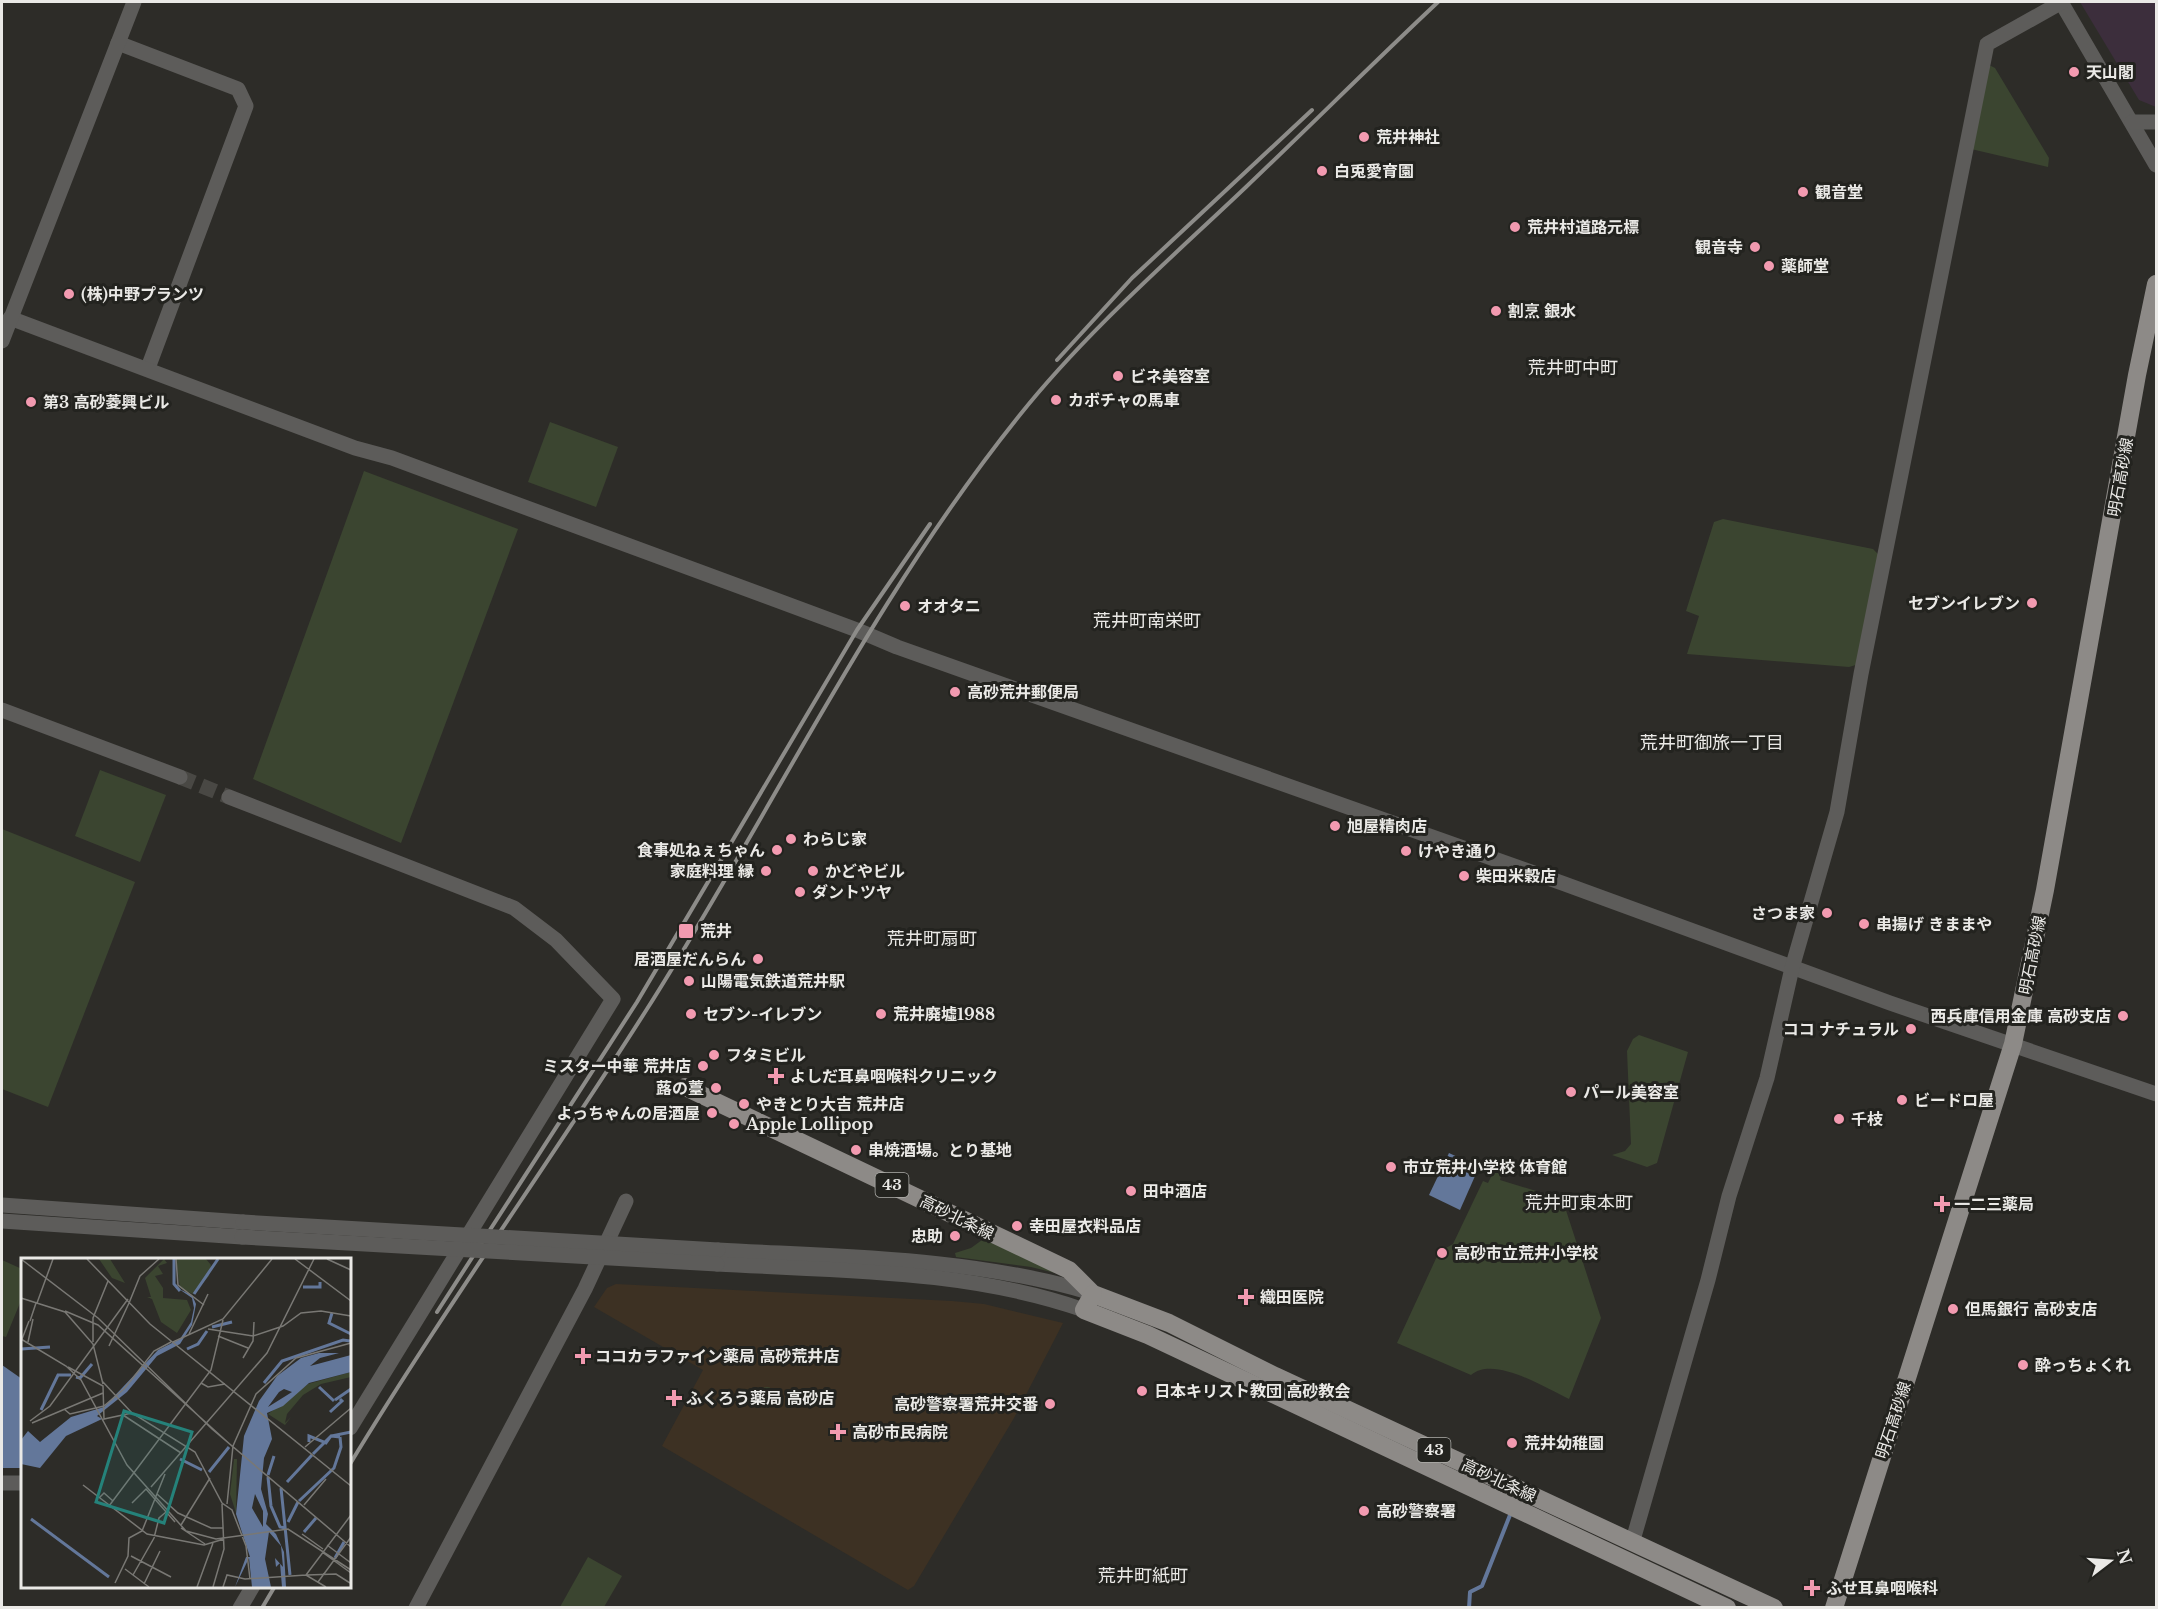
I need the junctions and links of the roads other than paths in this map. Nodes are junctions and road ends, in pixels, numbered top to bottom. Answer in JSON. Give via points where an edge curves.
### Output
{"nodes":[{"id":1,"x":134,"y":2,"type":"edge"},
{"id":2,"x":2062,"y":2,"type":"edge"},
{"id":3,"x":118,"y":43,"type":"junction"},
{"id":4,"x":2132,"y":122,"type":"junction"},
{"id":5,"x":2157,"y":122,"type":"edge"},
{"id":6,"x":2157,"y":165,"type":"edge"},
{"id":7,"x":2157,"y":284,"type":"edge"},
{"id":8,"x":10,"y":318,"type":"junction"},
{"id":9,"x":2,"y":341,"type":"edge"},
{"id":10,"x":148,"y":369,"type":"junction"},
{"id":11,"x":2,"y":710,"type":"edge"},
{"id":12,"x":180,"y":777,"type":"tunnel mouth"},
{"id":13,"x":229,"y":797,"type":"tunnel mouth"},
{"id":14,"x":1792,"y":968,"type":"junction"},
{"id":15,"x":2013,"y":1044,"type":"junction"},
{"id":16,"x":685,"y":1087,"type":"dead end"},
{"id":17,"x":2157,"y":1094,"type":"edge"},
{"id":18,"x":626,"y":1201,"type":"dead end"},
{"id":19,"x":2,"y":1205,"type":"edge"},
{"id":20,"x":2,"y":1221,"type":"edge"},
{"id":21,"x":243,"y":1229,"type":"junction"},
{"id":22,"x":717,"y":1257,"type":"junction"},
{"id":23,"x":1093,"y":1294,"type":"junction"},
{"id":24,"x":1084,"y":1310,"type":"junction"},
{"id":25,"x":351,"y":1426,"type":"edge"},
{"id":26,"x":2,"y":1483,"type":"edge"},
{"id":27,"x":21,"y":1483,"type":"edge"},
{"id":28,"x":1633,"y":1540,"type":"junction"},
{"id":29,"x":252,"y":1588,"type":"edge"},
{"id":30,"x":240,"y":1608,"type":"edge"},
{"id":31,"x":416,"y":1608,"type":"edge"},
{"id":32,"x":1727,"y":1608,"type":"edge"},
{"id":33,"x":1774,"y":1608,"type":"edge"},
{"id":34,"x":1834,"y":1608,"type":"edge"}],
"edges":[{"from":1,"to":3,"type":"street"},
{"from":2,"to":4,"type":"street"},
{"from":2,"to":14,"type":"street","via":[[1987,44],[1837,812]]},
{"from":3,"to":8,"type":"street"},
{"from":3,"to":10,"type":"street","via":[[238,89],[246,105]]},
{"from":4,"to":5,"type":"street"},
{"from":4,"to":6,"type":"street"},
{"from":7,"to":15,"type":"main road","name":"明石高砂線"},
{"from":8,"to":9,"type":"street"},
{"from":8,"to":10,"type":"street"},
{"from":10,"to":14,"type":"street","via":[[897,647]]},
{"from":11,"to":12,"type":"street"},
{"from":13,"to":25,"type":"street","via":[[514,908],[556,940],[613,999]]},
{"from":14,"to":15,"type":"street"},
{"from":14,"to":28,"type":"street","via":[[1767,1078],[1729,1196]]},
{"from":15,"to":17,"type":"street"},
{"from":15,"to":34,"type":"main road","name":"明石高砂線"},
{"from":16,"to":23,"type":"main road","name":"高砂北条線","number":"43","via":[[1069,1270]]},
{"from":18,"to":31,"type":"street","via":[[585,1289]]},
{"from":19,"to":21,"type":"street"},
{"from":20,"to":21,"type":"street"},
{"from":21,"to":22,"type":"street","bridge":true},
{"from":22,"to":23,"type":"street","via":[[917,1261],[1044,1280]]},
{"from":22,"to":24,"type":"street","via":[[920,1276]]},
{"from":23,"to":24,"type":"main road"},
{"from":23,"to":28,"type":"main road","name":"高砂北条線","number":"43","via":[[1169,1323],[1275,1376]]},
{"from":24,"to":32,"type":"main road","name":"高砂北条線","number":"43","via":[[1149,1335]]},
{"from":26,"to":27,"type":"street"},
{"from":28,"to":33,"type":"main road","name":"高砂北条線","number":"43"},
{"from":29,"to":30,"type":"street"}]}
